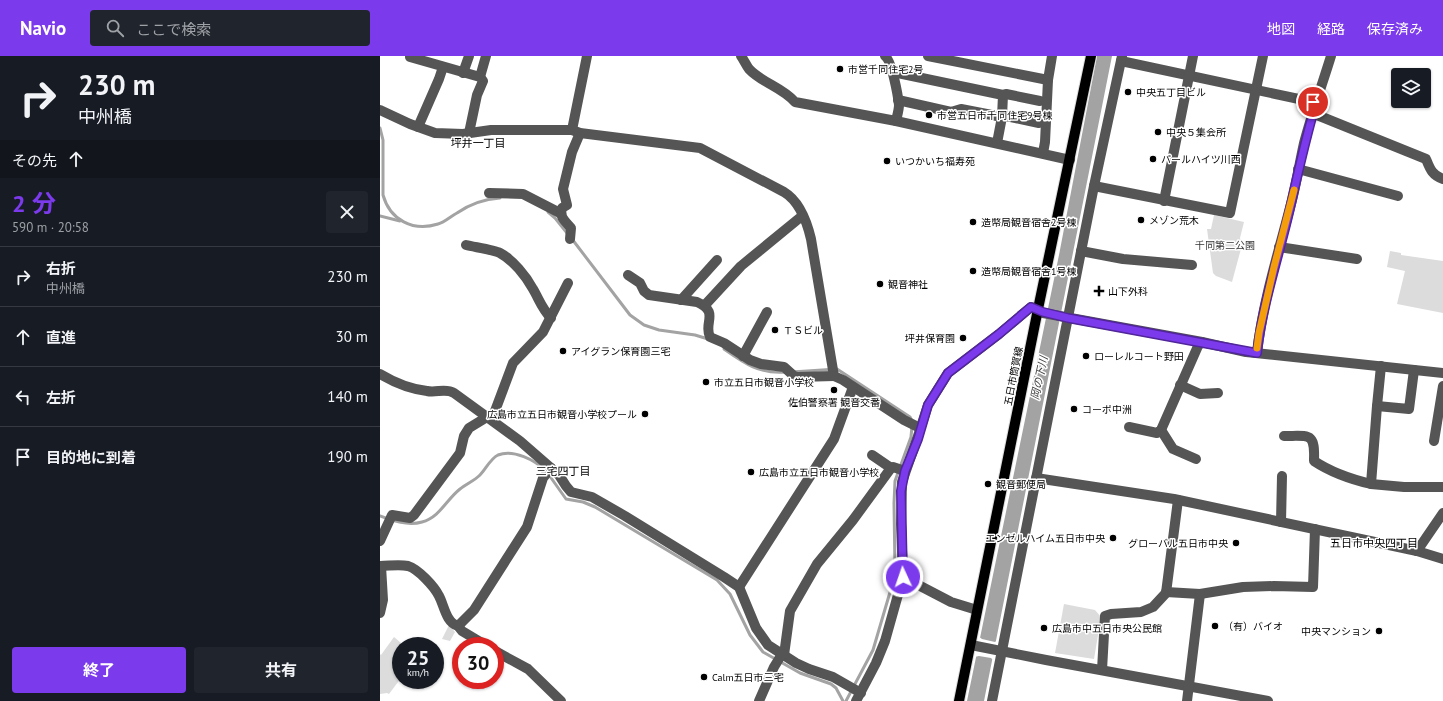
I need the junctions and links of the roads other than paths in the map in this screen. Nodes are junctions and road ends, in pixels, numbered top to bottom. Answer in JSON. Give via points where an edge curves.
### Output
{"nodes":[{"id":1,"x":469,"y":56,"type":"edge"},
{"id":2,"x":486,"y":56,"type":"edge"},
{"id":3,"x":587,"y":56,"type":"edge"},
{"id":4,"x":741,"y":56,"type":"edge"},
{"id":5,"x":885,"y":56,"type":"edge"},
{"id":6,"x":928,"y":56,"type":"edge"},
{"id":7,"x":1052,"y":56,"type":"edge"},
{"id":8,"x":1091,"y":56,"type":"edge"},
{"id":9,"x":1193,"y":56,"type":"edge"},
{"id":10,"x":1262,"y":56,"type":"edge"},
{"id":11,"x":1331,"y":56,"type":"edge"},
{"id":12,"x":410,"y":58,"type":"dead end"},
{"id":13,"x":1121,"y":59,"type":"edge"},
{"id":14,"x":443,"y":67,"type":"junction"},
{"id":15,"x":893,"y":72,"type":"junction"},
{"id":16,"x":463,"y":73,"type":"junction"},
{"id":17,"x":1190,"y":75,"type":"junction"},
{"id":18,"x":480,"y":77,"type":"junction"},
{"id":19,"x":1048,"y":80,"type":"junction"},
{"id":20,"x":1256,"y":89,"type":"junction"},
{"id":21,"x":1003,"y":95,"type":"junction"},
{"id":22,"x":898,"y":100,"type":"junction"},
{"id":23,"x":1040,"y":101,"type":"dead end"},
{"id":24,"x":1316,"y":103,"type":"junction"},
{"id":25,"x":380,"y":110,"type":"edge"},
{"id":26,"x":1002,"y":117,"type":"junction"},
{"id":27,"x":896,"y":121,"type":"junction"},
{"id":28,"x":1039,"y":123,"type":"dead end"},
{"id":29,"x":418,"y":127,"type":"junction"},
{"id":30,"x":576,"y":131,"type":"junction"},
{"id":31,"x":469,"y":133,"type":"junction"},
{"id":32,"x":997,"y":143,"type":"junction"},
{"id":33,"x":1043,"y":153,"type":"junction"},
{"id":34,"x":1070,"y":160,"type":"junction"},
{"id":35,"x":1298,"y":168,"type":"junction"},
{"id":36,"x":1443,"y":179,"type":"edge"},
{"id":37,"x":1094,"y":186,"type":"junction"},
{"id":38,"x":489,"y":193,"type":"dead end"},
{"id":39,"x":1398,"y":196,"type":"dead end"},
{"id":40,"x":1164,"y":201,"type":"junction"},
{"id":41,"x":560,"y":213,"type":"junction"},
{"id":42,"x":802,"y":216,"type":"junction"},
{"id":43,"x":571,"y":237,"type":"dead end"},
{"id":44,"x":466,"y":245,"type":"dead end"},
{"id":45,"x":1279,"y":247,"type":"junction"},
{"id":46,"x":1082,"y":251,"type":"junction"},
{"id":47,"x":1357,"y":259,"type":"dead end"},
{"id":48,"x":717,"y":260,"type":"dead end"},
{"id":49,"x":1192,"y":265,"type":"dead end"},
{"id":50,"x":628,"y":275,"type":"dead end"},
{"id":51,"x":568,"y":283,"type":"dead end"},
{"id":52,"x":681,"y":300,"type":"junction"},
{"id":53,"x":705,"y":306,"type":"junction"},
{"id":54,"x":1041,"y":311,"type":"junction"},
{"id":55,"x":766,"y":312,"type":"dead end"},
{"id":56,"x":1066,"y":317,"type":"junction"},
{"id":57,"x":551,"y":318,"type":"junction"},
{"id":58,"x":1202,"y":342,"type":"junction"},
{"id":59,"x":1257,"y":353,"type":"junction"},
{"id":60,"x":743,"y":356,"type":"junction"},
{"id":61,"x":1381,"y":366,"type":"junction"},
{"id":62,"x":1414,"y":370,"type":"junction"},
{"id":63,"x":833,"y":372,"type":"junction"},
{"id":64,"x":1443,"y":373,"type":"edge"},
{"id":65,"x":380,"y":374,"type":"edge"},
{"id":66,"x":1180,"y":385,"type":"junction"},
{"id":67,"x":1443,"y":386,"type":"edge"},
{"id":68,"x":853,"y":387,"type":"junction"},
{"id":69,"x":1218,"y":393,"type":"dead end"},
{"id":70,"x":1376,"y":406,"type":"junction"},
{"id":71,"x":489,"y":418,"type":"junction"},
{"id":72,"x":915,"y":426,"type":"junction"},
{"id":73,"x":1129,"y":427,"type":"dead end"},
{"id":74,"x":1161,"y":430,"type":"junction"},
{"id":75,"x":1284,"y":436,"type":"dead end"},
{"id":76,"x":1434,"y":441,"type":"dead end"},
{"id":77,"x":872,"y":455,"type":"dead end"},
{"id":78,"x":1196,"y":459,"type":"dead end"},
{"id":79,"x":892,"y":468,"type":"junction"},
{"id":80,"x":548,"y":471,"type":"junction"},
{"id":81,"x":905,"y":471,"type":"junction"},
{"id":82,"x":1282,"y":476,"type":"dead end"},
{"id":83,"x":1036,"y":478,"type":"junction"},
{"id":84,"x":1371,"y":484,"type":"junction"},
{"id":85,"x":1443,"y":487,"type":"edge"},
{"id":86,"x":1178,"y":500,"type":"junction"},
{"id":87,"x":1443,"y":513,"type":"edge"},
{"id":88,"x":1281,"y":522,"type":"junction"},
{"id":89,"x":1315,"y":529,"type":"junction"},
{"id":90,"x":380,"y":541,"type":"edge"},
{"id":91,"x":1417,"y":551,"type":"junction"},
{"id":92,"x":1443,"y":559,"type":"edge"},
{"id":93,"x":381,"y":566,"type":"edge"},
{"id":94,"x":903,"y":577,"type":"junction"},
{"id":95,"x":738,"y":587,"type":"junction"},
{"id":96,"x":1166,"y":592,"type":"junction"},
{"id":97,"x":1200,"y":594,"type":"junction"},
{"id":98,"x":978,"y":610,"type":"junction"},
{"id":99,"x":380,"y":613,"type":"edge"},
{"id":100,"x":458,"y":626,"type":"junction"},
{"id":101,"x":472,"y":637,"type":"edge"},
{"id":102,"x":973,"y":646,"type":"junction"},
{"id":103,"x":999,"y":651,"type":"junction"},
{"id":104,"x":504,"y":656,"type":"edge"},
{"id":105,"x":781,"y":658,"type":"junction"},
{"id":106,"x":1102,"y":670,"type":"junction"},
{"id":107,"x":1188,"y":686,"type":"junction"},
{"id":108,"x":858,"y":695,"type":"edge"},
{"id":109,"x":561,"y":701,"type":"edge"},
{"id":110,"x":759,"y":701,"type":"edge"},
{"id":111,"x":959,"y":701,"type":"edge"},
{"id":112,"x":992,"y":701,"type":"edge"},
{"id":113,"x":1187,"y":701,"type":"edge"},
{"id":114,"x":1268,"y":701,"type":"edge"}],
"edges":[{"from":1,"to":16,"type":"street"},
{"from":2,"to":18,"type":"street"},
{"from":3,"to":30,"type":"street"},
{"from":4,"to":27,"type":"street","via":[[753,72],[788,94],[795,102]]},
{"from":5,"to":15,"type":"street","via":[[889,59]]},
{"from":6,"to":19,"type":"street"},
{"from":7,"to":19,"type":"street"},
{"from":8,"to":34,"type":"main road","name":"五日市筒賀線"},
{"from":9,"to":17,"type":"street"},
{"from":10,"to":20,"type":"street"},
{"from":11,"to":24,"type":"street"},
{"from":12,"to":14,"type":"street"},
{"from":13,"to":17,"type":"street"},
{"from":13,"to":37,"type":"street"},
{"from":14,"to":16,"type":"street"},
{"from":14,"to":29,"type":"street"},
{"from":15,"to":21,"type":"street"},
{"from":15,"to":22,"type":"street"},
{"from":16,"to":18,"type":"street"},
{"from":17,"to":20,"type":"street"},
{"from":17,"to":40,"type":"street"},
{"from":18,"to":31,"type":"street","via":[[483,81],[477,95]]},
{"from":19,"to":33,"type":"street","via":[[1046,142]]},
{"from":20,"to":24,"type":"street"},
{"from":20,"to":40,"type":"street","via":[[1230,213]]},
{"from":21,"to":23,"type":"street"},
{"from":21,"to":26,"type":"street"},
{"from":22,"to":26,"type":"street","via":[[951,112],[961,109]]},
{"from":22,"to":27,"type":"street"},
{"from":24,"to":35,"type":"street"},
{"from":24,"to":36,"type":"street","via":[[1317,115],[1426,159],[1431,172]]},
{"from":25,"to":29,"type":"street"},
{"from":26,"to":28,"type":"street"},
{"from":26,"to":32,"type":"street"},
{"from":27,"to":32,"type":"street"},
{"from":29,"to":31,"type":"street","via":[[435,133]]},
{"from":30,"to":31,"type":"street","via":[[491,130]]},
{"from":30,"to":41,"type":"street","via":[[563,190],[567,205]]},
{"from":30,"to":42,"type":"street","via":[[700,148],[790,196]]},
{"from":32,"to":33,"type":"street"},
{"from":33,"to":34,"type":"street"},
{"from":34,"to":54,"type":"main road","name":"五日市筒賀線"},
{"from":35,"to":39,"type":"street"},
{"from":35,"to":45,"type":"street"},
{"from":37,"to":40,"type":"street"},
{"from":37,"to":46,"type":"street"},
{"from":38,"to":41,"type":"street","via":[[523,194]]},
{"from":41,"to":43,"type":"street","via":[[571,228]]},
{"from":42,"to":53,"type":"street","via":[[741,266]]},
{"from":42,"to":63,"type":"street","via":[[811,239]]},
{"from":44,"to":57,"type":"street","via":[[499,252],[519,268],[544,312]]},
{"from":45,"to":47,"type":"street"},
{"from":45,"to":59,"type":"street","via":[[1259,333]]},
{"from":46,"to":49,"type":"street"},
{"from":46,"to":56,"type":"street"},
{"from":48,"to":52,"type":"street"},
{"from":50,"to":52,"type":"street","via":[[638,281],[649,295]]},
{"from":51,"to":57,"type":"street"},
{"from":52,"to":53,"type":"street"},
{"from":53,"to":60,"type":"street","via":[[709,312],[710,337]]},
{"from":54,"to":56,"type":"street"},
{"from":54,"to":72,"type":"street","via":[[1031,307],[948,373]]},
{"from":54,"to":98,"type":"main road","name":"五日市筒賀線"},
{"from":55,"to":60,"type":"street"},
{"from":56,"to":58,"type":"street"},
{"from":56,"to":83,"type":"street"},
{"from":57,"to":71,"type":"street","via":[[543,332],[513,363]]},
{"from":58,"to":59,"type":"street"},
{"from":58,"to":66,"type":"street"},
{"from":59,"to":61,"type":"street"},
{"from":60,"to":63,"type":"street","via":[[761,364],[782,367],[798,377]]},
{"from":61,"to":62,"type":"street"},
{"from":61,"to":70,"type":"street"},
{"from":62,"to":64,"type":"street"},
{"from":62,"to":70,"type":"street","via":[[1409,409]]},
{"from":63,"to":68,"type":"street"},
{"from":65,"to":71,"type":"street","via":[[405,386],[426,391],[451,391]]},
{"from":66,"to":69,"type":"street","via":[[1200,394]]},
{"from":66,"to":74,"type":"street"},
{"from":67,"to":76,"type":"street"},
{"from":68,"to":72,"type":"street"},
{"from":68,"to":95,"type":"street","via":[[834,439]]},
{"from":70,"to":84,"type":"street"},
{"from":71,"to":80,"type":"street","via":[[520,441]]},
{"from":71,"to":90,"type":"street","via":[[469,428],[460,453],[414,515],[410,518],[392,515]]},
{"from":72,"to":81,"type":"street","via":[[918,439]]},
{"from":73,"to":74,"type":"street","via":[[1157,433]]},
{"from":74,"to":78,"type":"street","via":[[1173,449]]},
{"from":75,"to":84,"type":"street","via":[[1308,436],[1314,443],[1314,461],[1340,475]]},
{"from":77,"to":79,"type":"street"},
{"from":79,"to":81,"type":"street"},
{"from":79,"to":105,"type":"street","via":[[813,570],[790,611]]},
{"from":80,"to":95,"type":"street","via":[[559,475],[571,492],[592,497]]},
{"from":80,"to":100,"type":"street","via":[[527,527],[474,610]]},
{"from":81,"to":94,"type":"street","via":[[901,491]]},
{"from":82,"to":88,"type":"street"},
{"from":83,"to":86,"type":"street"},
{"from":83,"to":103,"type":"street"},
{"from":84,"to":85,"type":"street"},
{"from":86,"to":88,"type":"street"},
{"from":86,"to":96,"type":"street"},
{"from":87,"to":91,"type":"street"},
{"from":88,"to":89,"type":"street"},
{"from":89,"to":91,"type":"street"},
{"from":89,"to":97,"type":"street","via":[[1313,587],[1243,587]]},
{"from":91,"to":92,"type":"street"},
{"from":93,"to":99,"type":"street","via":[[383,600]]},
{"from":93,"to":100,"type":"street","via":[[408,566],[419,573],[434,588],[448,615]]},
{"from":94,"to":98,"type":"street","via":[[950,602]]},
{"from":94,"to":108,"type":"street","via":[[886,642]]},
{"from":95,"to":105,"type":"street","via":[[761,636]]},
{"from":96,"to":97,"type":"street"},
{"from":96,"to":106,"type":"street","via":[[1158,603],[1148,610],[1105,616]]},
{"from":97,"to":107,"type":"street"},
{"from":98,"to":102,"type":"main road","name":"五日市筒賀線"},
{"from":100,"to":101,"type":"street"},
{"from":102,"to":103,"type":"street"},
{"from":102,"to":111,"type":"main road","name":"五日市筒賀線"},
{"from":103,"to":106,"type":"street"},
{"from":103,"to":112,"type":"street"},
{"from":104,"to":109,"type":"street","via":[[528,669]]},
{"from":105,"to":108,"type":"street","via":[[833,677]]},
{"from":105,"to":110,"type":"street"},
{"from":106,"to":107,"type":"street"},
{"from":107,"to":113,"type":"street"},
{"from":107,"to":114,"type":"street"}]}
